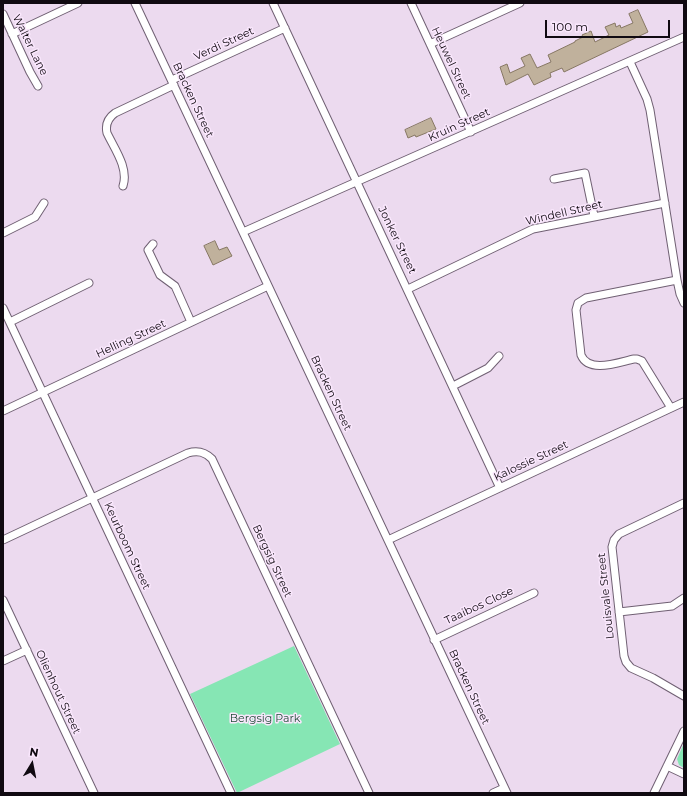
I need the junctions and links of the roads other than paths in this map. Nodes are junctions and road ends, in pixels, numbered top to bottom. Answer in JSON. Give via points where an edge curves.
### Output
{"nodes":[{"id":1,"x":78,"y":3,"type":"edge"},
{"id":2,"x":135,"y":3,"type":"edge"},
{"id":3,"x":273,"y":3,"type":"edge"},
{"id":4,"x":411,"y":3,"type":"edge"},
{"id":5,"x":520,"y":3,"type":"edge"},
{"id":6,"x":3,"y":14,"type":"edge"},
{"id":7,"x":285,"y":28,"type":"junction"},
{"id":8,"x":12,"y":34,"type":"junction"},
{"id":9,"x":684,"y":37,"type":"edge"},
{"id":10,"x":430,"y":44,"type":"junction"},
{"id":11,"x":630,"y":62,"type":"junction"},
{"id":12,"x":173,"y":83,"type":"junction"},
{"id":13,"x":38,"y":86,"type":"dead end"},
{"id":14,"x":471,"y":132,"type":"junction"},
{"id":15,"x":554,"y":179,"type":"dead end"},
{"id":16,"x":357,"y":182,"type":"junction"},
{"id":17,"x":123,"y":186,"type":"dead end"},
{"id":18,"x":665,"y":202,"type":"junction"},
{"id":19,"x":44,"y":203,"type":"dead end"},
{"id":20,"x":594,"y":216,"type":"junction"},
{"id":21,"x":243,"y":232,"type":"junction"},
{"id":22,"x":3,"y":233,"type":"edge"},
{"id":23,"x":153,"y":244,"type":"dead end"},
{"id":24,"x":677,"y":280,"type":"junction"},
{"id":25,"x":88,"y":283,"type":"dead end"},
{"id":26,"x":268,"y":286,"type":"junction"},
{"id":27,"x":408,"y":289,"type":"junction"},
{"id":28,"x":684,"y":303,"type":"edge"},
{"id":29,"x":3,"y":308,"type":"edge"},
{"id":30,"x":10,"y":322,"type":"junction"},
{"id":31,"x":191,"y":322,"type":"junction"},
{"id":32,"x":499,"y":356,"type":"dead end"},
{"id":33,"x":453,"y":386,"type":"junction"},
{"id":34,"x":43,"y":392,"type":"junction"},
{"id":35,"x":684,"y":402,"type":"edge"},
{"id":36,"x":671,"y":408,"type":"junction"},
{"id":37,"x":3,"y":411,"type":"edge"},
{"id":38,"x":500,"y":488,"type":"junction"},
{"id":39,"x":93,"y":498,"type":"junction"},
{"id":40,"x":684,"y":503,"type":"edge"},
{"id":41,"x":3,"y":540,"type":"edge"},
{"id":42,"x":388,"y":540,"type":"junction"},
{"id":43,"x":534,"y":593,"type":"dead end"},
{"id":44,"x":684,"y":598,"type":"edge"},
{"id":45,"x":3,"y":600,"type":"edge"},
{"id":46,"x":619,"y":612,"type":"junction"},
{"id":47,"x":434,"y":640,"type":"junction"},
{"id":48,"x":27,"y":650,"type":"junction"},
{"id":49,"x":3,"y":661,"type":"edge"},
{"id":50,"x":684,"y":696,"type":"edge"},
{"id":51,"x":684,"y":731,"type":"edge"},
{"id":52,"x":667,"y":766,"type":"junction"},
{"id":53,"x":684,"y":774,"type":"edge"},
{"id":54,"x":505,"y":790,"type":"edge"},
{"id":55,"x":94,"y":793,"type":"edge"},
{"id":56,"x":231,"y":793,"type":"edge"},
{"id":57,"x":369,"y":793,"type":"edge"},
{"id":58,"x":493,"y":793,"type":"edge"},
{"id":59,"x":654,"y":793,"type":"edge"}],
"edges":[{"from":1,"to":8,"type":"street"},
{"from":2,"to":12,"type":"street","name":"Bracken Street"},
{"from":3,"to":7,"type":"street","name":"Jonker Street"},
{"from":4,"to":10,"type":"street","name":"Heuwel Street"},
{"from":5,"to":10,"type":"street"},
{"from":6,"to":8,"type":"street","name":"Walter Lane"},
{"from":7,"to":12,"type":"street","name":"Verdi Street"},
{"from":7,"to":16,"type":"street","name":"Jonker Street"},
{"from":8,"to":13,"type":"street","name":"Walter Lane"},
{"from":9,"to":11,"type":"street","name":"Kruin Street"},
{"from":10,"to":14,"type":"street","name":"Heuwel Street"},
{"from":11,"to":14,"type":"street","name":"Kruin Street"},
{"from":11,"to":18,"type":"street","via":[[649,104]]},
{"from":12,"to":17,"type":"street","name":"Verdi Street","via":[[115,113],[109,119],[107,133],[124,172]]},
{"from":12,"to":21,"type":"street","name":"Bracken Street"},
{"from":14,"to":16,"type":"street","name":"Kruin Street"},
{"from":15,"to":20,"type":"street","via":[[585,173]]},
{"from":16,"to":21,"type":"street","name":"Kruin Street"},
{"from":16,"to":27,"type":"street","name":"Jonker Street"},
{"from":18,"to":20,"type":"street","name":"Windell Street"},
{"from":18,"to":24,"type":"street"},
{"from":19,"to":22,"type":"street","via":[[35,217]]},
{"from":20,"to":27,"type":"street","name":"Windell Street","via":[[526,232]]},
{"from":21,"to":26,"type":"street","name":"Bracken Street"},
{"from":23,"to":31,"type":"street","via":[[148,250],[160,275],[174,286]]},
{"from":24,"to":28,"type":"street"},
{"from":24,"to":36,"type":"street","via":[[586,298],[578,303],[576,310],[581,355],[585,361],[594,366],[634,359],[642,361]]},
{"from":25,"to":30,"type":"street"},
{"from":26,"to":31,"type":"street","name":"Helling Street"},
{"from":26,"to":42,"type":"street","name":"Bracken Street"},
{"from":27,"to":33,"type":"street","name":"Jonker Street"},
{"from":29,"to":30,"type":"street","name":"Keurboom Street"},
{"from":30,"to":34,"type":"street","name":"Keurboom Street"},
{"from":31,"to":34,"type":"street","name":"Helling Street"},
{"from":32,"to":33,"type":"street","via":[[488,368]]},
{"from":33,"to":38,"type":"street","name":"Jonker Street"},
{"from":34,"to":37,"type":"street","name":"Helling Street"},
{"from":34,"to":39,"type":"street","name":"Keurboom Street"},
{"from":35,"to":36,"type":"street","name":"Kalossie Street"},
{"from":36,"to":38,"type":"street","name":"Kalossie Street"},
{"from":38,"to":42,"type":"street","name":"Kalossie Street"},
{"from":39,"to":41,"type":"street"},
{"from":39,"to":56,"type":"street","name":"Keurboom Street"},
{"from":39,"to":57,"type":"street","name":"Bergsig Street","via":[[188,453],[200,452],[210,456]]},
{"from":40,"to":46,"type":"street","name":"Louisvale Street","via":[[622,532],[614,540],[612,551]]},
{"from":42,"to":47,"type":"street","name":"Bracken Street"},
{"from":43,"to":47,"type":"street","name":"Taaibos Close"},
{"from":44,"to":46,"type":"street","via":[[672,606]]},
{"from":45,"to":48,"type":"street","name":"Olienhout Street"},
{"from":46,"to":50,"type":"street","name":"Louisvale Street","via":[[624,656],[628,665]]},
{"from":47,"to":54,"type":"street","name":"Bracken Street"},
{"from":48,"to":49,"type":"street"},
{"from":48,"to":55,"type":"street","name":"Olienhout Street"},
{"from":51,"to":52,"type":"street"},
{"from":52,"to":53,"type":"street"},
{"from":52,"to":59,"type":"street"},
{"from":54,"to":58,"type":"street"}]}
